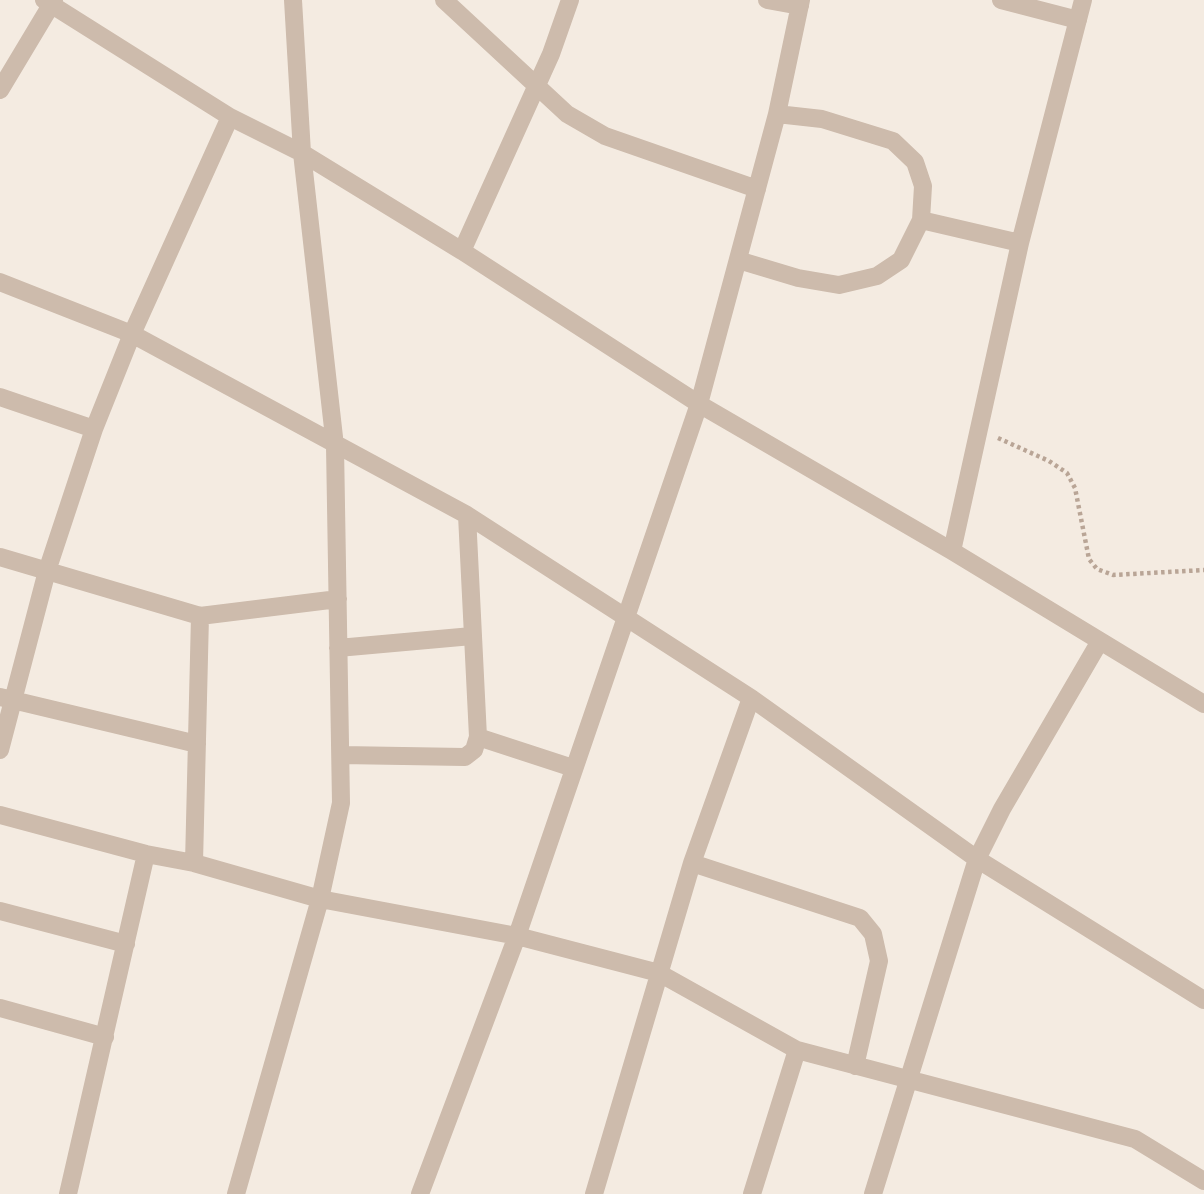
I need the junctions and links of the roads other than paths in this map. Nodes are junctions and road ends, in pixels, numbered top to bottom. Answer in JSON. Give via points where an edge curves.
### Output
{"nodes":[{"id":1,"x":293,"y":0,"type":"edge"},
{"id":2,"x":444,"y":0,"type":"edge"},
{"id":3,"x":570,"y":0,"type":"edge"},
{"id":4,"x":767,"y":0,"type":"edge"},
{"id":5,"x":1001,"y":0,"type":"edge"},
{"id":6,"x":1083,"y":0,"type":"edge"},
{"id":7,"x":50,"y":2,"type":"edge"},
{"id":8,"x":800,"y":3,"type":"edge"},
{"id":9,"x":1078,"y":20,"type":"junction"},
{"id":10,"x":536,"y":88,"type":"junction"},
{"id":11,"x":0,"y":90,"type":"edge"},
{"id":12,"x":777,"y":114,"type":"junction"},
{"id":13,"x":230,"y":117,"type":"junction"},
{"id":14,"x":302,"y":153,"type":"junction"},
{"id":15,"x":757,"y":189,"type":"junction"},
{"id":16,"x":921,"y":220,"type":"junction"},
{"id":17,"x":1020,"y":243,"type":"junction"},
{"id":18,"x":462,"y":251,"type":"junction"},
{"id":19,"x":738,"y":260,"type":"junction"},
{"id":20,"x":0,"y":282,"type":"edge"},
{"id":21,"x":132,"y":334,"type":"junction"},
{"id":22,"x":0,"y":397,"type":"edge"},
{"id":23,"x":699,"y":404,"type":"junction"},
{"id":24,"x":94,"y":429,"type":"junction"},
{"id":25,"x":335,"y":446,"type":"junction"},
{"id":26,"x":467,"y":515,"type":"junction"},
{"id":27,"x":952,"y":551,"type":"junction"},
{"id":28,"x":0,"y":557,"type":"edge"},
{"id":29,"x":47,"y":571,"type":"junction"},
{"id":30,"x":338,"y":599,"type":"junction"},
{"id":31,"x":201,"y":616,"type":"junction"},
{"id":32,"x":626,"y":616,"type":"junction"},
{"id":33,"x":472,"y":636,"type":"junction"},
{"id":34,"x":1100,"y":641,"type":"junction"},
{"id":35,"x":338,"y":648,"type":"junction"},
{"id":36,"x":7,"y":698,"type":"edge"},
{"id":37,"x":751,"y":698,"type":"junction"},
{"id":38,"x":1204,"y":704,"type":"edge"},
{"id":39,"x":478,"y":737,"type":"junction"},
{"id":40,"x":197,"y":744,"type":"junction"},
{"id":41,"x":0,"y":750,"type":"edge"},
{"id":42,"x":341,"y":755,"type":"junction"},
{"id":43,"x":573,"y":768,"type":"junction"},
{"id":44,"x":0,"y":815,"type":"edge"},
{"id":45,"x":146,"y":853,"type":"junction"},
{"id":46,"x":977,"y":859,"type":"junction"},
{"id":47,"x":194,"y":863,"type":"junction"},
{"id":48,"x":692,"y":863,"type":"junction"},
{"id":49,"x":320,"y":898,"type":"junction"},
{"id":50,"x":0,"y":911,"type":"edge"},
{"id":51,"x":517,"y":936,"type":"junction"},
{"id":52,"x":126,"y":944,"type":"junction"},
{"id":53,"x":659,"y":973,"type":"junction"},
{"id":54,"x":1204,"y":1000,"type":"edge"},
{"id":55,"x":0,"y":1008,"type":"edge"},
{"id":56,"x":105,"y":1037,"type":"junction"},
{"id":57,"x":797,"y":1050,"type":"junction"},
{"id":58,"x":855,"y":1066,"type":"junction"},
{"id":59,"x":908,"y":1081,"type":"junction"},
{"id":60,"x":1204,"y":1181,"type":"edge"},
{"id":61,"x":68,"y":1194,"type":"edge"},
{"id":62,"x":236,"y":1194,"type":"edge"},
{"id":63,"x":420,"y":1194,"type":"edge"},
{"id":64,"x":594,"y":1194,"type":"edge"},
{"id":65,"x":752,"y":1194,"type":"edge"},
{"id":66,"x":873,"y":1194,"type":"edge"}],
"edges":[{"from":1,"to":14,"type":"street"},
{"from":2,"to":10,"type":"street"},
{"from":3,"to":10,"type":"street"},
{"from":4,"to":8,"type":"street"},
{"from":5,"to":9,"type":"street"},
{"from":6,"to":9,"type":"street"},
{"from":7,"to":11,"type":"street"},
{"from":7,"to":13,"type":"street"},
{"from":8,"to":12,"type":"street"},
{"from":9,"to":17,"type":"street"},
{"from":10,"to":15,"type":"street","via":[[567,114],[605,136]]},
{"from":10,"to":18,"type":"street"},
{"from":12,"to":15,"type":"street"},
{"from":12,"to":16,"type":"street","via":[[822,119],[894,141],[915,162],[923,186]]},
{"from":13,"to":14,"type":"street"},
{"from":13,"to":21,"type":"street"},
{"from":14,"to":18,"type":"street"},
{"from":14,"to":25,"type":"street"},
{"from":15,"to":19,"type":"street"},
{"from":16,"to":17,"type":"street"},
{"from":16,"to":19,"type":"street","via":[[901,260],[877,276],[839,285]]},
{"from":17,"to":27,"type":"street"},
{"from":18,"to":23,"type":"street"},
{"from":19,"to":23,"type":"street"},
{"from":20,"to":21,"type":"street"},
{"from":21,"to":24,"type":"street"},
{"from":21,"to":25,"type":"street"},
{"from":22,"to":24,"type":"street"},
{"from":23,"to":27,"type":"street"},
{"from":23,"to":32,"type":"street"},
{"from":24,"to":29,"type":"street"},
{"from":25,"to":26,"type":"street"},
{"from":25,"to":30,"type":"street"},
{"from":26,"to":32,"type":"street"},
{"from":26,"to":33,"type":"street"},
{"from":27,"to":34,"type":"street"},
{"from":28,"to":29,"type":"street"},
{"from":29,"to":31,"type":"street"},
{"from":29,"to":36,"type":"street"},
{"from":30,"to":31,"type":"street"},
{"from":30,"to":35,"type":"street"},
{"from":31,"to":40,"type":"street"},
{"from":32,"to":37,"type":"street"},
{"from":32,"to":43,"type":"street"},
{"from":33,"to":35,"type":"street"},
{"from":33,"to":39,"type":"street"},
{"from":34,"to":38,"type":"street"},
{"from":34,"to":46,"type":"street"},
{"from":35,"to":42,"type":"street"},
{"from":36,"to":40,"type":"street"},
{"from":36,"to":41,"type":"street"},
{"from":37,"to":46,"type":"street"},
{"from":37,"to":48,"type":"street"},
{"from":39,"to":42,"type":"street","via":[[474,750],[465,757]]},
{"from":39,"to":43,"type":"street"},
{"from":40,"to":47,"type":"street"},
{"from":42,"to":49,"type":"street","via":[[341,803]]},
{"from":43,"to":51,"type":"street"},
{"from":44,"to":45,"type":"street"},
{"from":45,"to":47,"type":"street"},
{"from":45,"to":52,"type":"street"},
{"from":46,"to":54,"type":"street"},
{"from":46,"to":59,"type":"street"},
{"from":47,"to":49,"type":"street"},
{"from":48,"to":53,"type":"street"},
{"from":48,"to":58,"type":"street","via":[[860,918],[873,934],[879,961]]},
{"from":49,"to":51,"type":"street"},
{"from":49,"to":62,"type":"street"},
{"from":50,"to":52,"type":"street"},
{"from":51,"to":53,"type":"street"},
{"from":51,"to":63,"type":"street"},
{"from":52,"to":56,"type":"street"},
{"from":53,"to":57,"type":"street"},
{"from":53,"to":64,"type":"street"},
{"from":55,"to":56,"type":"street"},
{"from":56,"to":61,"type":"street"},
{"from":57,"to":58,"type":"street"},
{"from":57,"to":65,"type":"street"},
{"from":58,"to":59,"type":"street"},
{"from":59,"to":60,"type":"street","via":[[1135,1139]]},
{"from":59,"to":66,"type":"street"}]}
